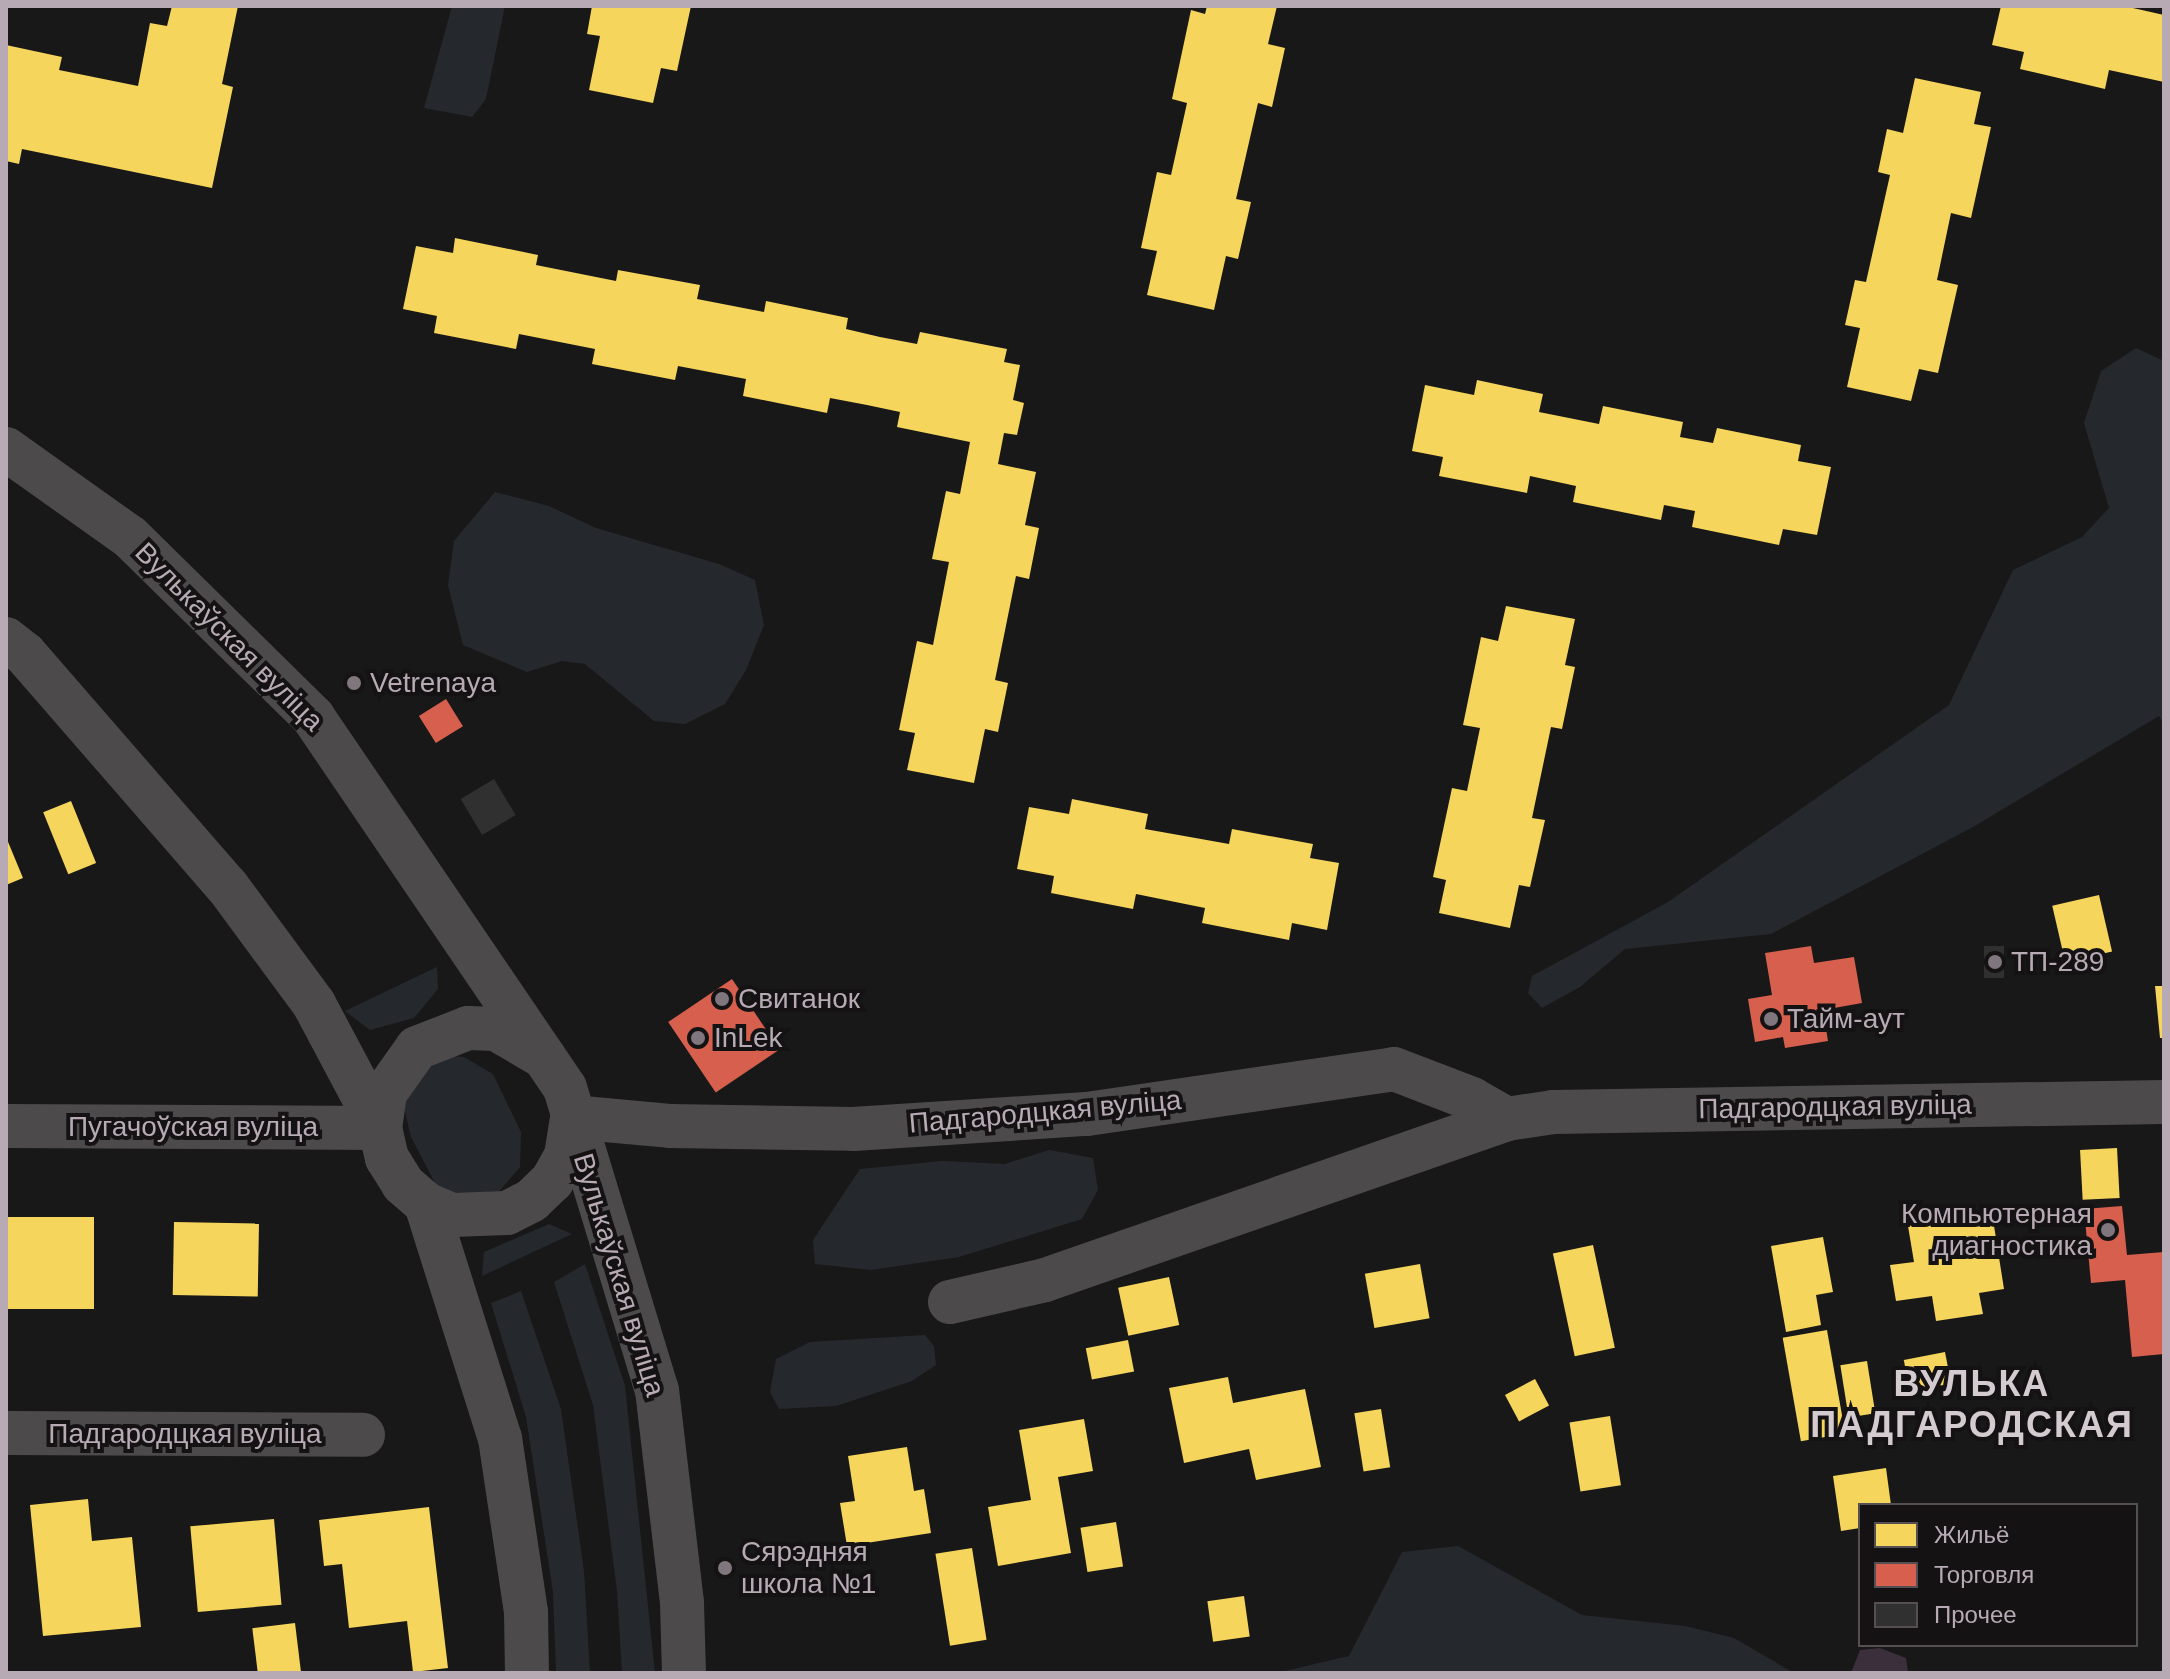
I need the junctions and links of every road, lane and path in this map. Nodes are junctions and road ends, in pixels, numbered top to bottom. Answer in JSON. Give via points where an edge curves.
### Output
{"nodes":[{"id":1,"x":6,"y":449,"type":"edge"},
{"id":2,"x":6,"y":639,"type":"edge"},
{"id":3,"x":549,"y":1061,"type":"junction"},
{"id":4,"x":2164,"y":1102,"type":"edge"},
{"id":5,"x":572,"y":1117,"type":"junction"},
{"id":6,"x":1507,"y":1119,"type":"junction"},
{"id":7,"x":6,"y":1126,"type":"edge"},
{"id":8,"x":380,"y":1128,"type":"junction"},
{"id":9,"x":426,"y":1204,"type":"junction"},
{"id":10,"x":950,"y":1302,"type":"dead end"},
{"id":11,"x":6,"y":1433,"type":"edge"},
{"id":12,"x":363,"y":1435,"type":"dead end"},
{"id":13,"x":527,"y":1673,"type":"edge"},
{"id":14,"x":684,"y":1673,"type":"edge"}],
"edges":[{"from":1,"to":3,"type":"street","name":"Вулькаўская вуліца","via":[[130,537],[313,717]]},
{"from":2,"to":8,"type":"street","name":"Вулькаўская вуліца","via":[[25,654],[227,886],[314,1004]]},
{"from":3,"to":5,"type":"street","name":"Вулькаўская вуліца","via":[[565,1088]]},
{"from":3,"to":8,"type":"street","name":"Вулькаўская вуліца","via":[[525,1041],[496,1029],[441,1034],[398,1068],[385,1093]]},
{"from":4,"to":6,"type":"street","name":"Падгародцкая вуліца","via":[[1553,1112]]},
{"from":5,"to":6,"type":"street","name":"Падгародцкая вуліца","via":[[670,1126],[853,1129],[1087,1114],[1394,1069],[1472,1099]]},
{"from":5,"to":9,"type":"street","name":"Вулькаўская вуліца","via":[[566,1156],[552,1181],[532,1200],[507,1213],[480,1218],[452,1215]]},
{"from":5,"to":14,"type":"street","name":"Вулькаўская вуліца","via":[[657,1390],[682,1603]]},
{"from":6,"to":10,"type":"street","name":"Падгародцкая вуліца","via":[[1045,1280]]},
{"from":7,"to":8,"type":"street","name":"Пугачоўская вуліца"},
{"from":8,"to":9,"type":"street","name":"Вулькаўская вуліца","via":[[387,1158],[403,1184]]},
{"from":9,"to":13,"type":"street","name":"Вулькаўская вуліца","via":[[500,1438],[526,1612]]},
{"from":11,"to":12,"type":"street","name":"Падгародцкая вуліца"}]}
